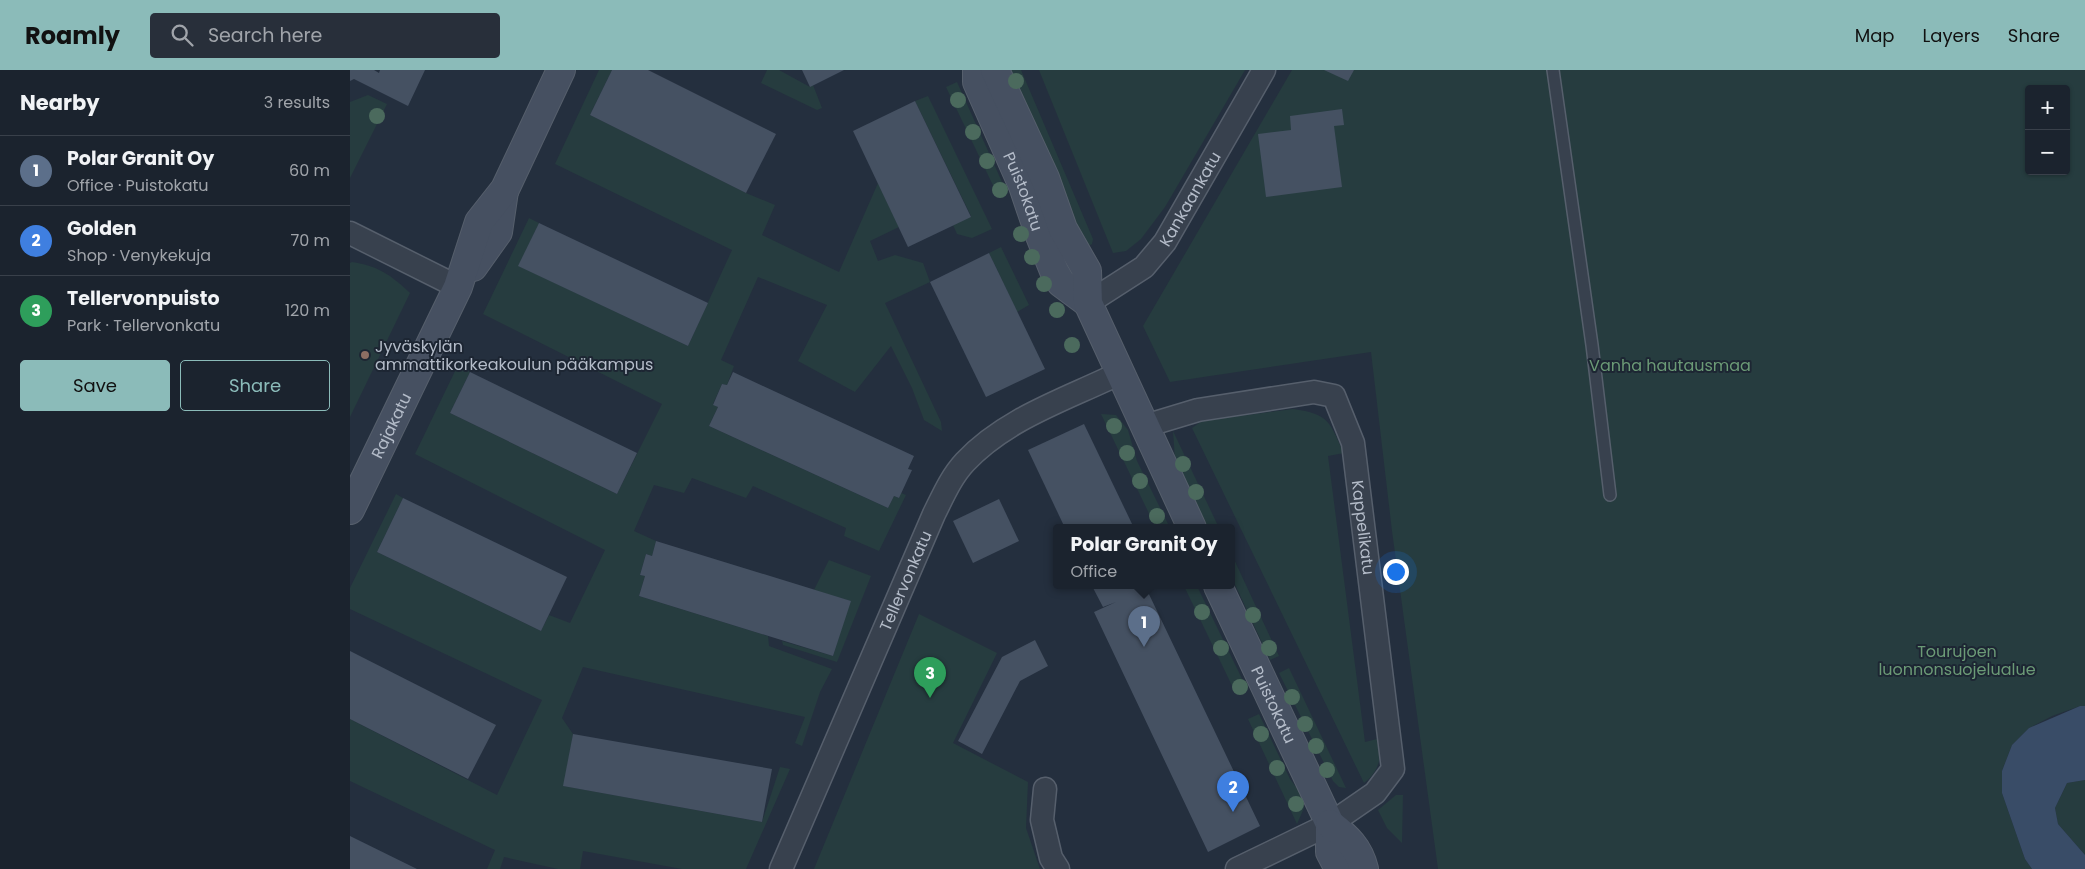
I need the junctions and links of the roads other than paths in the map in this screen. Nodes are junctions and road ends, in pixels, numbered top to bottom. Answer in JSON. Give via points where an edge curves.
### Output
{"nodes":[{"id":1,"x":561,"y":70,"type":"edge"},
{"id":2,"x":976,"y":70,"type":"edge"},
{"id":3,"x":995,"y":70,"type":"edge"},
{"id":4,"x":1264,"y":70,"type":"edge"},
{"id":5,"x":1553,"y":70,"type":"edge"},
{"id":6,"x":1042,"y":207,"type":"junction"},
{"id":7,"x":350,"y":233,"type":"edge"},
{"id":8,"x":458,"y":287,"type":"junction"},
{"id":9,"x":1088,"y":303,"type":"junction"},
{"id":10,"x":1120,"y":373,"type":"junction"},
{"id":11,"x":1146,"y":426,"type":"junction"},
{"id":12,"x":1610,"y":495,"type":"dead end"},
{"id":13,"x":350,"y":510,"type":"edge"},
{"id":14,"x":1190,"y":524,"type":"edge"},
{"id":15,"x":1219,"y":589,"type":"edge"},
{"id":16,"x":1045,"y":789,"type":"dead end"},
{"id":17,"x":1330,"y":824,"type":"junction"},
{"id":18,"x":781,"y":869,"type":"edge"},
{"id":19,"x":1058,"y":869,"type":"edge"},
{"id":20,"x":1237,"y":869,"type":"edge"},
{"id":21,"x":1339,"y":869,"type":"edge"},
{"id":22,"x":1364,"y":869,"type":"edge"}],
"edges":[{"from":1,"to":8,"type":"main road","name":"Rajakatu","via":[[504,190],[479,222]]},
{"from":2,"to":6,"type":"main road","name":"Puistokatu","via":[[977,82],[1023,186]]},
{"from":3,"to":6,"type":"main road","name":"Puistokatu","via":[[1045,178]]},
{"from":4,"to":9,"type":"street","name":"Kankaankatu","via":[[1165,242],[1144,267]]},
{"from":5,"to":12,"type":"lane"},
{"from":6,"to":9,"type":"main road","name":"Puistokatu","via":[[1054,271],[1061,283]]},
{"from":7,"to":8,"type":"street"},
{"from":8,"to":13,"type":"main road","name":"Rajakatu"},
{"from":9,"to":10,"type":"main road","name":"Puistokatu"},
{"from":10,"to":11,"type":"main road","name":"Puistokatu"},
{"from":10,"to":18,"type":"street","name":"Tellervonkatu","via":[[1014,423],[971,456],[948,486]]},
{"from":11,"to":14,"type":"main road","name":"Puistokatu"},
{"from":11,"to":17,"type":"street","name":"Kappelikatu","via":[[1198,410],[1314,392],[1334,396],[1353,443],[1393,769],[1375,793]]},
{"from":15,"to":17,"type":"main road","name":"Puistokatu"},
{"from":16,"to":19,"type":"street","via":[[1042,820],[1051,858]]},
{"from":17,"to":20,"type":"street"},
{"from":17,"to":21,"type":"main road","name":"Puistokatu","via":[[1330,852]]},
{"from":17,"to":22,"type":"main road","name":"Puistokatu","via":[[1351,840]]}]}
